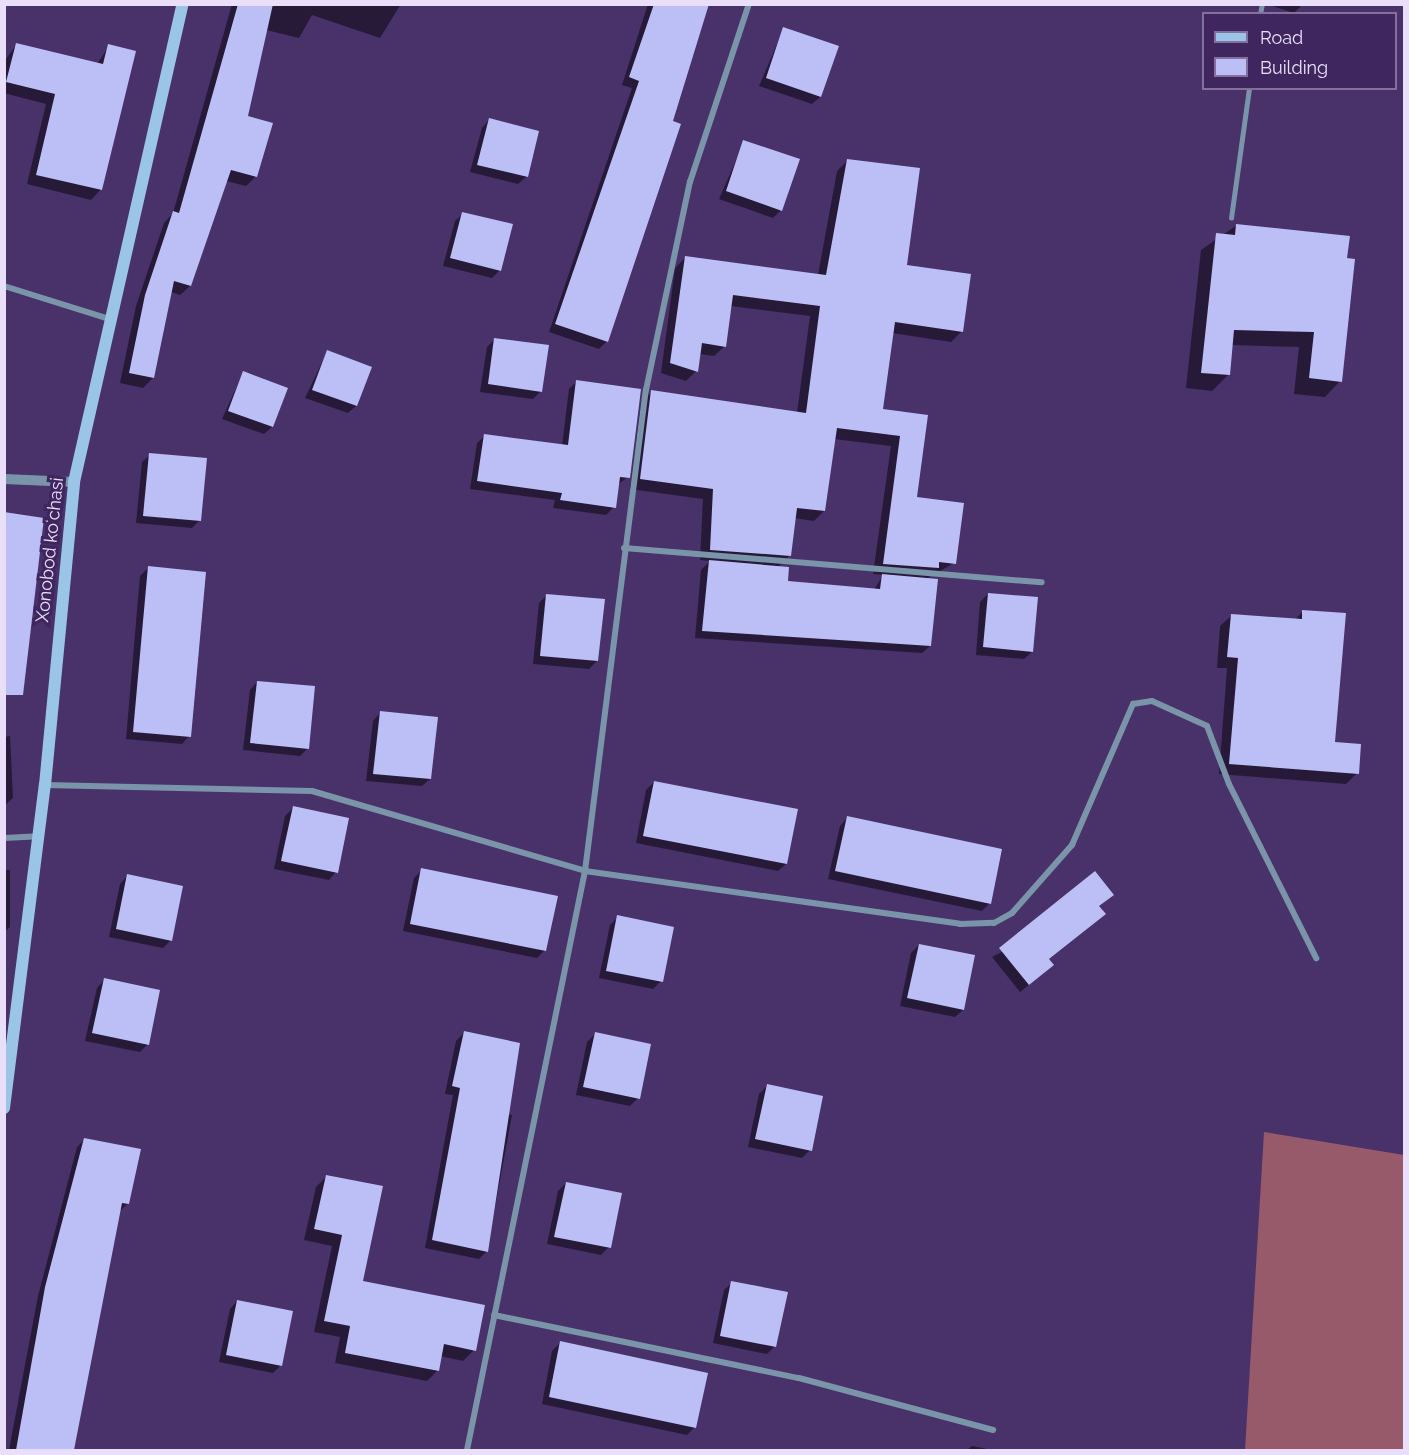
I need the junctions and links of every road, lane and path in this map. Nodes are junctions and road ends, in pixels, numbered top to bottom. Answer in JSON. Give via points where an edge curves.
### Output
{"nodes":[{"id":1,"x":183,"y":4,"type":"edge"},
{"id":2,"x":749,"y":4,"type":"edge"},
{"id":3,"x":1249,"y":90,"type":"edge"},
{"id":4,"x":1231,"y":218,"type":"dead end"},
{"id":5,"x":4,"y":286,"type":"edge"},
{"id":6,"x":109,"y":319,"type":"junction"},
{"id":7,"x":4,"y":479,"type":"edge"},
{"id":8,"x":74,"y":482,"type":"junction"},
{"id":9,"x":624,"y":548,"type":"junction"},
{"id":10,"x":1042,"y":582,"type":"dead end"},
{"id":11,"x":45,"y":785,"type":"junction"},
{"id":12,"x":39,"y":836,"type":"junction"},
{"id":13,"x":4,"y":838,"type":"edge"},
{"id":14,"x":585,"y":871,"type":"junction"},
{"id":15,"x":1316,"y":958,"type":"dead end"},
{"id":16,"x":4,"y":1108,"type":"edge"},
{"id":17,"x":494,"y":1315,"type":"junction"},
{"id":18,"x":993,"y":1430,"type":"dead end"},
{"id":19,"x":467,"y":1450,"type":"edge"}],
"edges":[{"from":1,"to":6,"type":"main road","name":"Xonobod koʻchasi"},
{"from":2,"to":9,"type":"street","via":[[690,182],[646,390]]},
{"from":3,"to":4,"type":"lane"},
{"from":5,"to":6,"type":"street"},
{"from":6,"to":8,"type":"main road","name":"Xonobod koʻchasi"},
{"from":7,"to":8,"type":"street"},
{"from":8,"to":11,"type":"main road","name":"Xonobod koʻchasi"},
{"from":9,"to":10,"type":"street"},
{"from":9,"to":14,"type":"street"},
{"from":11,"to":12,"type":"main road","name":"Xonobod koʻchasi"},
{"from":11,"to":14,"type":"street","via":[[312,791]]},
{"from":12,"to":13,"type":"street"},
{"from":12,"to":16,"type":"main road","name":"Xonobod koʻchasi"},
{"from":14,"to":15,"type":"street","via":[[960,924],[994,923],[1012,913],[1072,845],[1133,704],[1152,701],[1207,726],[1229,784]]},
{"from":14,"to":17,"type":"street"},
{"from":17,"to":18,"type":"street","via":[[799,1378]]},
{"from":17,"to":19,"type":"street"}]}
